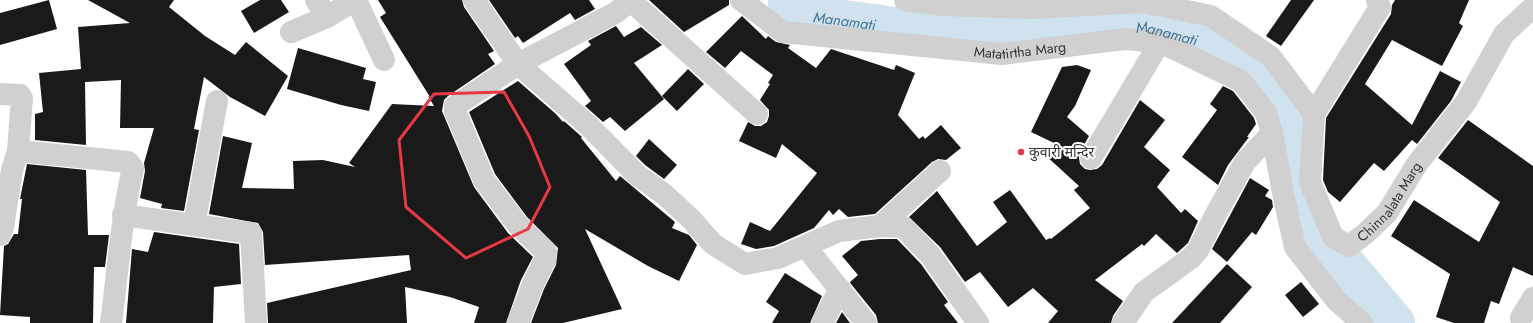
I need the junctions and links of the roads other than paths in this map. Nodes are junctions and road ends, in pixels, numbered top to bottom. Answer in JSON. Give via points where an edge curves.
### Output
{"nodes":[{"id":1,"x":356,"y":0,"type":"edge"},
{"id":2,"x":474,"y":0,"type":"edge"},
{"id":3,"x":741,"y":0,"type":"edge"},
{"id":4,"x":905,"y":0,"type":"edge"},
{"id":5,"x":1377,"y":0,"type":"edge"},
{"id":6,"x":621,"y":4,"type":"edge"},
{"id":7,"x":1533,"y":7,"type":"edge"},
{"id":8,"x":322,"y":9,"type":"edge"},
{"id":9,"x":290,"y":32,"type":"dead end"},
{"id":10,"x":1160,"y":42,"type":"junction"},
{"id":11,"x":384,"y":60,"type":"dead end"},
{"id":12,"x":518,"y":64,"type":"junction"},
{"id":13,"x":0,"y":94,"type":"edge"},
{"id":14,"x":217,"y":101,"type":"dead end"},
{"id":15,"x":757,"y":114,"type":"dead end"},
{"id":16,"x":1314,"y":114,"type":"junction"},
{"id":17,"x":1272,"y":133,"type":"junction"},
{"id":18,"x":18,"y":151,"type":"junction"},
{"id":19,"x":1091,"y":158,"type":"dead end"},
{"id":20,"x":940,"y":171,"type":"dead end"},
{"id":21,"x":123,"y":215,"type":"junction"},
{"id":22,"x":194,"y":225,"type":"junction"},
{"id":23,"x":880,"y":226,"type":"junction"},
{"id":24,"x":0,"y":235,"type":"edge"},
{"id":25,"x":806,"y":247,"type":"junction"},
{"id":26,"x":840,"y":289,"type":"junction"},
{"id":27,"x":1533,"y":298,"type":"edge"},
{"id":28,"x":1521,"y":318,"type":"dead end"},
{"id":29,"x":111,"y":323,"type":"edge"},
{"id":30,"x":256,"y":323,"type":"edge"},
{"id":31,"x":518,"y":323,"type":"edge"},
{"id":32,"x":822,"y":323,"type":"edge"},
{"id":33,"x":866,"y":323,"type":"edge"},
{"id":34,"x":978,"y":323,"type":"edge"},
{"id":35,"x":1123,"y":323,"type":"edge"},
{"id":36,"x":1362,"y":323,"type":"edge"}],
"edges":[{"from":1,"to":8,"type":"street"},
{"from":1,"to":11,"type":"street"},
{"from":2,"to":12,"type":"street"},
{"from":3,"to":10,"type":"street","name":"Matatirtha Marg","via":[[783,32],[799,34],[1002,54],[1125,39]]},
{"from":4,"to":16,"type":"street","via":[[943,5],[1030,8],[1143,2],[1212,16],[1272,57]]},
{"from":5,"to":16,"type":"street","name":"Chinnalata Marg","via":[[1380,7]]},
{"from":6,"to":12,"type":"street"},
{"from":6,"to":15,"type":"street"},
{"from":7,"to":16,"type":"street","name":"Chinnalata Marg","via":[[1504,34],[1466,102],[1417,164],[1387,213],[1349,246],[1333,238],[1310,182]]},
{"from":8,"to":9,"type":"street"},
{"from":10,"to":17,"type":"street","name":"Matatirtha Marg","via":[[1241,81],[1266,113]]},
{"from":10,"to":19,"type":"street"},
{"from":12,"to":25,"type":"street","via":[[588,125],[637,175],[665,195],[691,219],[712,244],[745,264],[778,258]]},
{"from":12,"to":31,"type":"street","via":[[455,106],[484,180],[518,225],[546,252],[545,260],[532,284]]},
{"from":13,"to":18,"type":"street","via":[[20,95],[22,98]]},
{"from":14,"to":22,"type":"street"},
{"from":17,"to":35,"type":"street","via":[[1245,162],[1198,250],[1191,258],[1144,292]]},
{"from":17,"to":36,"type":"street","name":"Matatirtha Marg","via":[[1295,247],[1336,300]]},
{"from":18,"to":21,"type":"street","via":[[128,162],[133,168]]},
{"from":18,"to":24,"type":"street"},
{"from":20,"to":23,"type":"street"},
{"from":21,"to":22,"type":"street"},
{"from":21,"to":29,"type":"street"},
{"from":22,"to":30,"type":"street","via":[[251,233]]},
{"from":23,"to":25,"type":"street","via":[[839,230]]},
{"from":23,"to":34,"type":"street","via":[[903,227],[931,256]]},
{"from":25,"to":26,"type":"street"},
{"from":26,"to":32,"type":"street"},
{"from":26,"to":33,"type":"street"},
{"from":27,"to":28,"type":"street"}]}
